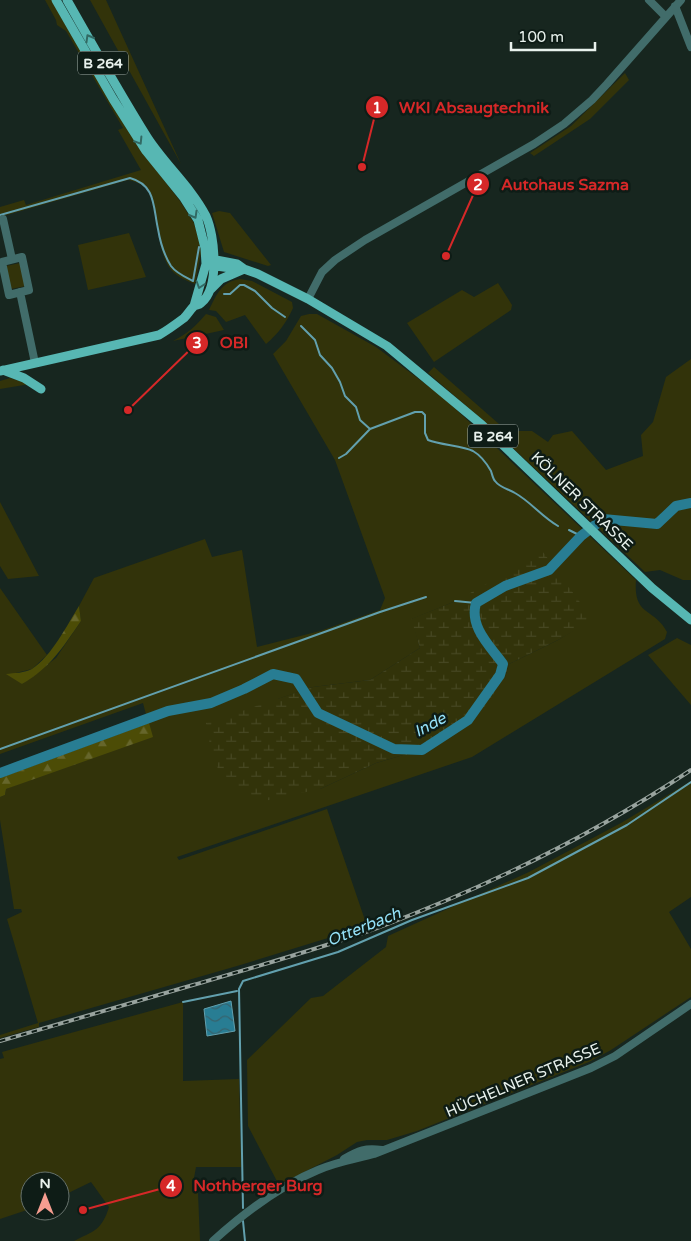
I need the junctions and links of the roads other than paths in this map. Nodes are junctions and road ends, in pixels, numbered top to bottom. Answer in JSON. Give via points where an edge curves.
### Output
{"nodes":[{"id":1,"x":56,"y":0,"type":"edge"},
{"id":2,"x":67,"y":0,"type":"edge"},
{"id":3,"x":649,"y":0,"type":"edge"},
{"id":4,"x":678,"y":3,"type":"edge"},
{"id":5,"x":666,"y":17,"type":"junction"},
{"id":6,"x":691,"y":47,"type":"edge"},
{"id":7,"x":3,"y":219,"type":"dead end"},
{"id":8,"x":12,"y":259,"type":"junction"},
{"id":9,"x":210,"y":262,"type":"junction"},
{"id":10,"x":244,"y":269,"type":"junction"},
{"id":11,"x":20,"y":292,"type":"junction"},
{"id":12,"x":208,"y":292,"type":"junction"},
{"id":13,"x":308,"y":299,"type":"junction"},
{"id":14,"x":194,"y":306,"type":"junction"},
{"id":15,"x":35,"y":363,"type":"junction"},
{"id":16,"x":1,"y":370,"type":"edge"},
{"id":17,"x":41,"y":389,"type":"dead end"},
{"id":18,"x":691,"y":620,"type":"edge"},
{"id":19,"x":691,"y":1004,"type":"edge"},
{"id":20,"x":213,"y":1241,"type":"edge"}],
"edges":[{"from":1,"to":9,"type":"main road","number":"B 264","one_way":true,"via":[[146,151],[198,220]]},
{"from":9,"to":2,"type":"main road","number":"B 264","one_way":true,"via":[[213,240],[206,217],[153,146]]},
{"from":3,"to":5,"type":"street"},
{"from":4,"to":5,"type":"street"},
{"from":4,"to":6,"type":"street"},
{"from":5,"to":13,"type":"street","via":[[592,100],[564,124],[335,260],[322,272]]},
{"from":7,"to":8,"type":"street"},
{"from":8,"to":11,"type":"street","via":[[22,257],[29,290]]},
{"from":8,"to":11,"type":"street","via":[[2,262],[9,295]]},
{"from":9,"to":10,"type":"main road","number":"B 264","via":[[237,264]]},
{"from":9,"to":12,"type":"main road"},
{"from":9,"to":14,"type":"main road","one_way":true},
{"from":10,"to":12,"type":"main road","via":[[221,279]]},
{"from":10,"to":13,"type":"main road","number":"B 264"},
{"from":11,"to":15,"type":"street"},
{"from":12,"to":14,"type":"main road","via":[[201,303]]},
{"from":13,"to":18,"type":"main road","name":"KÖLNER STRASSE","number":"B 264","via":[[386,346],[482,424],[652,588]]},
{"from":14,"to":15,"type":"main road","via":[[159,335]]},
{"from":15,"to":16,"type":"main road"},
{"from":16,"to":17,"type":"main road","via":[[24,378]]},
{"from":19,"to":20,"type":"street","name":"HÜCHELNER STRASSE","via":[[615,1056],[591,1068],[420,1137],[317,1170],[260,1202]]}]}
